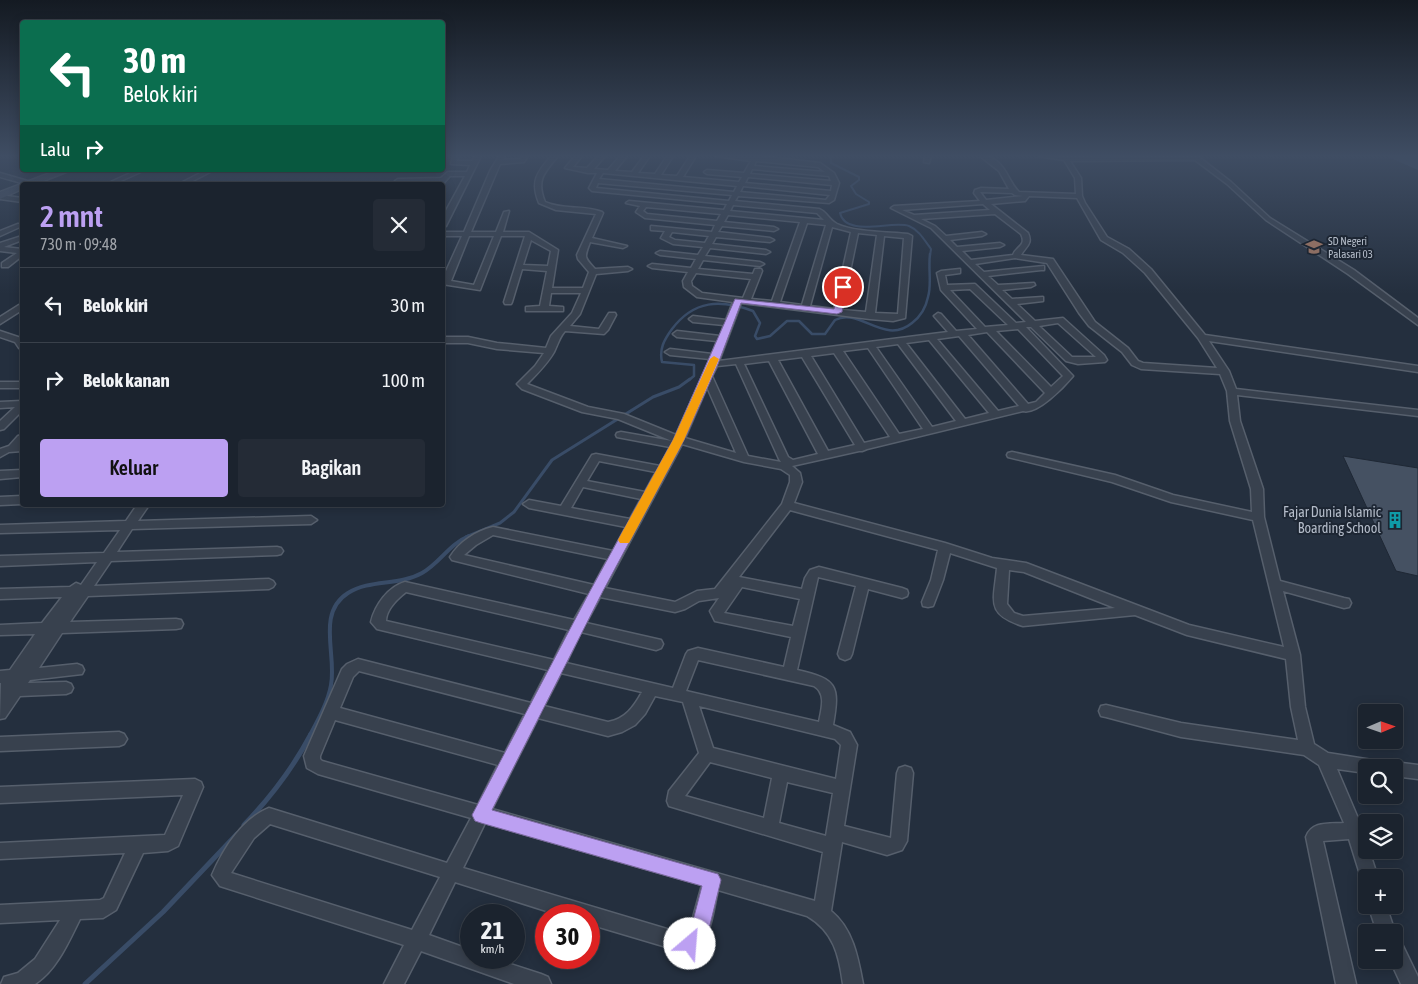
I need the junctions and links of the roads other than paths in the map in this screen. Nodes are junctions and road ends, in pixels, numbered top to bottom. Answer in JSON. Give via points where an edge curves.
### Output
{"nodes":[{"id":1,"x":459,"y":202,"type":"edge"},
{"id":2,"x":474,"y":202,"type":"edge"},
{"id":3,"x":542,"y":202,"type":"edge"},
{"id":4,"x":719,"y":202,"type":"edge"},
{"id":5,"x":984,"y":202,"type":"joint"},
{"id":6,"x":1083,"y":202,"type":"edge"},
{"id":7,"x":1248,"y":202,"type":"edge"},
{"id":8,"x":629,"y":203,"type":"dead end"},
{"id":9,"x":730,"y":203,"type":"junction"},
{"id":10,"x":644,"y":205,"type":"junction"},
{"id":11,"x":507,"y":212,"type":"dead end"},
{"id":12,"x":996,"y":212,"type":"junction"},
{"id":13,"x":724,"y":213,"type":"junction"},
{"id":14,"x":912,"y":217,"type":"junction"},
{"id":15,"x":778,"y":218,"type":"junction"},
{"id":16,"x":804,"y":220,"type":"junction"},
{"id":17,"x":445,"y":222,"type":"edge"},
{"id":18,"x":719,"y":223,"type":"junction"},
{"id":19,"x":830,"y":223,"type":"junction"},
{"id":20,"x":20,"y":225,"type":"dead end"},
{"id":21,"x":654,"y":228,"type":"dead end"},
{"id":22,"x":774,"y":229,"type":"junction"},
{"id":23,"x":669,"y":230,"type":"junction"},
{"id":24,"x":855,"y":230,"type":"junction"},
{"id":25,"x":881,"y":233,"type":"junction"},
{"id":26,"x":0,"y":234,"type":"edge"},
{"id":27,"x":445,"y":234,"type":"edge"},
{"id":28,"x":468,"y":234,"type":"junction"},
{"id":29,"x":499,"y":234,"type":"junction"},
{"id":30,"x":713,"y":234,"type":"junction"},
{"id":31,"x":982,"y":234,"type":"dead end"},
{"id":32,"x":529,"y":235,"type":"junction"},
{"id":33,"x":944,"y":238,"type":"junction"},
{"id":34,"x":20,"y":239,"type":"edge"},
{"id":35,"x":589,"y":240,"type":"junction"},
{"id":36,"x":770,"y":240,"type":"junction"},
{"id":37,"x":1000,"y":245,"type":"dead end"},
{"id":38,"x":623,"y":246,"type":"dead end"},
{"id":39,"x":707,"y":246,"type":"junction"},
{"id":40,"x":0,"y":248,"type":"edge"},
{"id":41,"x":956,"y":249,"type":"junction"},
{"id":42,"x":20,"y":251,"type":"edge"},
{"id":43,"x":766,"y":252,"type":"junction"},
{"id":44,"x":660,"y":253,"type":"dead end"},
{"id":45,"x":20,"y":254,"type":"edge"},
{"id":46,"x":1012,"y":257,"type":"dead end"},
{"id":47,"x":700,"y":258,"type":"junction"},
{"id":48,"x":969,"y":262,"type":"junction"},
{"id":49,"x":760,"y":264,"type":"junction"},
{"id":50,"x":2,"y":265,"type":"edge"},
{"id":51,"x":652,"y":266,"type":"dead end"},
{"id":52,"x":20,"y":267,"type":"edge"},
{"id":53,"x":519,"y":267,"type":"junction"},
{"id":54,"x":1041,"y":268,"type":"dead end"},
{"id":55,"x":552,"y":269,"type":"junction"},
{"id":56,"x":628,"y":269,"type":"dead end"},
{"id":57,"x":694,"y":270,"type":"junction"},
{"id":58,"x":957,"y":271,"type":"dead end"},
{"id":59,"x":588,"y":272,"type":"junction"},
{"id":60,"x":981,"y":275,"type":"junction"},
{"id":61,"x":755,"y":277,"type":"junction"},
{"id":62,"x":445,"y":280,"type":"edge"},
{"id":63,"x":445,"y":282,"type":"edge"},
{"id":64,"x":1030,"y":285,"type":"dead end"},
{"id":65,"x":944,"y":288,"type":"junction"},
{"id":66,"x":996,"y":288,"type":"junction"},
{"id":67,"x":583,"y":290,"type":"junction"},
{"id":68,"x":547,"y":291,"type":"junction"},
{"id":69,"x":1040,"y":299,"type":"dead end"},
{"id":70,"x":508,"y":302,"type":"dead end"},
{"id":71,"x":1010,"y":302,"type":"junction"},
{"id":72,"x":775,"y":304,"type":"junction"},
{"id":73,"x":20,"y":308,"type":"edge"},
{"id":74,"x":737,"y":308,"type":"junction"},
{"id":75,"x":805,"y":308,"type":"junction"},
{"id":76,"x":529,"y":309,"type":"dead end"},
{"id":77,"x":544,"y":309,"type":"junction"},
{"id":78,"x":560,"y":309,"type":"dead end"},
{"id":79,"x":837,"y":312,"type":"junction"},
{"id":80,"x":612,"y":315,"type":"dead end"},
{"id":81,"x":1046,"y":315,"type":"dead end"},
{"id":82,"x":870,"y":316,"type":"junction"},
{"id":83,"x":938,"y":316,"type":"dead end"},
{"id":84,"x":693,"y":318,"type":"dead end"},
{"id":85,"x":0,"y":321,"type":"edge"},
{"id":86,"x":1029,"y":321,"type":"junction"},
{"id":87,"x":1418,"y":322,"type":"edge"},
{"id":88,"x":1017,"y":326,"type":"junction"},
{"id":89,"x":562,"y":328,"type":"junction"},
{"id":90,"x":986,"y":330,"type":"junction"},
{"id":91,"x":0,"y":334,"type":"edge"},
{"id":92,"x":677,"y":334,"type":"dead end"},
{"id":93,"x":957,"y":334,"type":"junction"},
{"id":94,"x":931,"y":337,"type":"junction"},
{"id":95,"x":1202,"y":337,"type":"junction"},
{"id":96,"x":722,"y":339,"type":"junction"},
{"id":97,"x":445,"y":340,"type":"edge"},
{"id":98,"x":900,"y":341,"type":"junction"},
{"id":99,"x":20,"y":343,"type":"edge"},
{"id":100,"x":870,"y":345,"type":"junction"},
{"id":101,"x":837,"y":350,"type":"junction"},
{"id":102,"x":550,"y":351,"type":"junction"},
{"id":103,"x":670,"y":352,"type":"dead end"},
{"id":104,"x":805,"y":354,"type":"junction"},
{"id":105,"x":772,"y":358,"type":"junction"},
{"id":106,"x":739,"y":362,"type":"junction"},
{"id":107,"x":712,"y":365,"type":"junction"},
{"id":108,"x":1418,"y":370,"type":"edge"},
{"id":109,"x":1224,"y":372,"type":"junction"},
{"id":110,"x":0,"y":385,"type":"edge"},
{"id":111,"x":20,"y":385,"type":"edge"},
{"id":112,"x":1232,"y":391,"type":"junction"},
{"id":113,"x":1050,"y":392,"type":"junction"},
{"id":114,"x":0,"y":404,"type":"edge"},
{"id":115,"x":20,"y":405,"type":"edge"},
{"id":116,"x":20,"y":407,"type":"edge"},
{"id":117,"x":1027,"y":408,"type":"junction"},
{"id":118,"x":1418,"y":413,"type":"edge"},
{"id":119,"x":995,"y":414,"type":"junction"},
{"id":120,"x":962,"y":422,"type":"junction"},
{"id":121,"x":1,"y":426,"type":"edge"},
{"id":122,"x":929,"y":430,"type":"junction"},
{"id":123,"x":621,"y":435,"type":"dead end"},
{"id":124,"x":896,"y":438,"type":"junction"},
{"id":125,"x":677,"y":443,"type":"junction"},
{"id":126,"x":18,"y":448,"type":"edge"},
{"id":127,"x":862,"y":448,"type":"junction"},
{"id":128,"x":0,"y":454,"type":"edge"},
{"id":129,"x":1012,"y":455,"type":"dead end"},
{"id":130,"x":825,"y":456,"type":"junction"},
{"id":131,"x":744,"y":459,"type":"junction"},
{"id":132,"x":786,"y":464,"type":"junction"},
{"id":133,"x":663,"y":470,"type":"junction"},
{"id":134,"x":20,"y":474,"type":"edge"},
{"id":135,"x":0,"y":475,"type":"edge"},
{"id":136,"x":580,"y":482,"type":"junction"},
{"id":137,"x":648,"y":496,"type":"junction"},
{"id":138,"x":0,"y":500,"type":"edge"},
{"id":139,"x":20,"y":500,"type":"edge"},
{"id":140,"x":529,"y":504,"type":"dead end"},
{"id":141,"x":787,"y":505,"type":"junction"},
{"id":142,"x":134,"y":507,"type":"edge"},
{"id":143,"x":141,"y":507,"type":"edge"},
{"id":144,"x":564,"y":510,"type":"junction"},
{"id":145,"x":1258,"y":517,"type":"junction"},
{"id":146,"x":311,"y":520,"type":"dead end"},
{"id":147,"x":633,"y":524,"type":"junction"},
{"id":148,"x":125,"y":525,"type":"junction"},
{"id":149,"x":0,"y":529,"type":"edge"},
{"id":150,"x":945,"y":547,"type":"junction"},
{"id":151,"x":277,"y":551,"type":"dead end"},
{"id":152,"x":103,"y":556,"type":"junction"},
{"id":153,"x":615,"y":556,"type":"junction"},
{"id":154,"x":0,"y":561,"type":"edge"},
{"id":155,"x":1003,"y":565,"type":"junction"},
{"id":156,"x":863,"y":583,"type":"junction"},
{"id":157,"x":269,"y":584,"type":"dead end"},
{"id":158,"x":1275,"y":584,"type":"junction"},
{"id":159,"x":79,"y":590,"type":"junction"},
{"id":160,"x":596,"y":591,"type":"junction"},
{"id":161,"x":902,"y":593,"type":"dead end"},
{"id":162,"x":0,"y":594,"type":"edge"},
{"id":163,"x":807,"y":594,"type":"junction"},
{"id":164,"x":928,"y":602,"type":"dead end"},
{"id":165,"x":1344,"y":603,"type":"dead end"},
{"id":166,"x":1135,"y":611,"type":"junction"},
{"id":167,"x":176,"y":624,"type":"dead end"},
{"id":168,"x":578,"y":626,"type":"junction"},
{"id":169,"x":52,"y":627,"type":"junction"},
{"id":170,"x":0,"y":630,"type":"edge"},
{"id":171,"x":799,"y":633,"type":"junction"},
{"id":172,"x":656,"y":644,"type":"dead end"},
{"id":173,"x":845,"y":654,"type":"dead end"},
{"id":174,"x":1293,"y":655,"type":"junction"},
{"id":175,"x":558,"y":666,"type":"junction"},
{"id":176,"x":77,"y":670,"type":"dead end"},
{"id":177,"x":789,"y":674,"type":"junction"},
{"id":178,"x":9,"y":685,"type":"edge"},
{"id":179,"x":66,"y":688,"type":"dead end"},
{"id":180,"x":652,"y":688,"type":"junction"},
{"id":181,"x":684,"y":696,"type":"junction"},
{"id":182,"x":1106,"y":711,"type":"dead end"},
{"id":183,"x":331,"y":712,"type":"junction"},
{"id":184,"x":534,"y":712,"type":"junction"},
{"id":185,"x":0,"y":714,"type":"edge"},
{"id":186,"x":824,"y":730,"type":"junction"},
{"id":187,"x":119,"y":739,"type":"dead end"},
{"id":188,"x":0,"y":744,"type":"edge"},
{"id":189,"x":1307,"y":748,"type":"junction"},
{"id":190,"x":707,"y":754,"type":"junction"},
{"id":191,"x":1326,"y":760,"type":"junction"},
{"id":192,"x":508,"y":761,"type":"junction"},
{"id":193,"x":1358,"y":764,"type":"edge"},
{"id":194,"x":1403,"y":770,"type":"edge"},
{"id":195,"x":905,"y":772,"type":"dead end"},
{"id":196,"x":1418,"y":772,"type":"edge"},
{"id":197,"x":781,"y":773,"type":"junction"},
{"id":198,"x":842,"y":788,"type":"junction"},
{"id":199,"x":0,"y":795,"type":"edge"},
{"id":200,"x":481,"y":815,"type":"junction"},
{"id":201,"x":770,"y":828,"type":"junction"},
{"id":202,"x":1354,"y":830,"type":"junction"},
{"id":203,"x":834,"y":839,"type":"junction"},
{"id":204,"x":138,"y":844,"type":"junction"},
{"id":205,"x":0,"y":851,"type":"edge"},
{"id":206,"x":1365,"y":869,"type":"edge"},
{"id":207,"x":450,"y":874,"type":"junction"},
{"id":208,"x":712,"y":880,"type":"junction"},
{"id":209,"x":551,"y":904,"type":"edge"},
{"id":210,"x":75,"y":910,"type":"junction"},
{"id":211,"x":0,"y":914,"type":"edge"},
{"id":212,"x":822,"y":914,"type":"junction"},
{"id":213,"x":600,"y":918,"type":"edge"},
{"id":214,"x":416,"y":940,"type":"junction"},
{"id":215,"x":1403,"y":968,"type":"edge"},
{"id":216,"x":11,"y":984,"type":"edge"},
{"id":217,"x":394,"y":984,"type":"edge"},
{"id":218,"x":541,"y":984,"type":"edge"},
{"id":219,"x":853,"y":984,"type":"edge"},
{"id":220,"x":1346,"y":984,"type":"edge"},
{"id":221,"x":1411,"y":984,"type":"edge"}],
"edges":[{"from":1,"to":17,"type":"street"},
{"from":2,"to":28,"type":"street"},
{"from":3,"to":35,"type":"street","via":[[565,210],[600,213]]},
{"from":4,"to":9,"type":"street"},
{"from":5,"to":12,"type":"street"},
{"from":5,"to":14,"type":"street","via":[[894,208]]},
{"from":6,"to":95,"type":"street","via":[[1104,238],[1139,262]]},
{"from":7,"to":87,"type":"street"},
{"from":8,"to":10,"type":"street"},
{"from":9,"to":13,"type":"street"},
{"from":9,"to":19,"type":"street","via":[[819,211]]},
{"from":10,"to":13,"type":"street"},
{"from":10,"to":18,"type":"street","via":[[639,212],[644,216]]},
{"from":11,"to":29,"type":"street"},
{"from":12,"to":14,"type":"street"},
{"from":12,"to":109,"type":"street","via":[[1014,224],[1027,239],[1017,256],[1050,261],[1092,324],[1138,364]]},
{"from":13,"to":15,"type":"street"},
{"from":13,"to":18,"type":"street"},
{"from":14,"to":33,"type":"street","via":[[933,227]]},
{"from":15,"to":16,"type":"street"},
{"from":15,"to":22,"type":"street"},
{"from":16,"to":19,"type":"street"},
{"from":16,"to":72,"type":"street"},
{"from":18,"to":22,"type":"street"},
{"from":18,"to":30,"type":"street"},
{"from":19,"to":24,"type":"street"},
{"from":19,"to":75,"type":"street"},
{"from":20,"to":26,"type":"street"},
{"from":21,"to":23,"type":"street"},
{"from":22,"to":36,"type":"street"},
{"from":23,"to":30,"type":"street"},
{"from":23,"to":39,"type":"street","via":[[668,240]]},
{"from":24,"to":25,"type":"street"},
{"from":24,"to":79,"type":"street"},
{"from":25,"to":82,"type":"street"},
{"from":25,"to":82,"type":"street","via":[[908,236],[902,316]]},
{"from":27,"to":28,"type":"street"},
{"from":28,"to":29,"type":"street"},
{"from":28,"to":62,"type":"street"},
{"from":29,"to":32,"type":"street"},
{"from":29,"to":63,"type":"street","via":[[477,288]]},
{"from":30,"to":36,"type":"street"},
{"from":30,"to":39,"type":"street"},
{"from":31,"to":33,"type":"street"},
{"from":32,"to":53,"type":"street"},
{"from":32,"to":55,"type":"street","via":[[555,252]]},
{"from":33,"to":41,"type":"street"},
{"from":34,"to":40,"type":"street"},
{"from":35,"to":38,"type":"street"},
{"from":35,"to":59,"type":"street","via":[[581,255]]},
{"from":36,"to":43,"type":"street"},
{"from":37,"to":41,"type":"street"},
{"from":39,"to":43,"type":"street"},
{"from":39,"to":47,"type":"street"},
{"from":40,"to":42,"type":"street"},
{"from":41,"to":48,"type":"street"},
{"from":43,"to":49,"type":"street"},
{"from":44,"to":47,"type":"street"},
{"from":45,"to":50,"type":"street"},
{"from":46,"to":48,"type":"street"},
{"from":47,"to":49,"type":"street"},
{"from":47,"to":57,"type":"street"},
{"from":48,"to":60,"type":"street"},
{"from":49,"to":61,"type":"street"},
{"from":50,"to":52,"type":"street"},
{"from":51,"to":57,"type":"street"},
{"from":53,"to":55,"type":"street"},
{"from":53,"to":70,"type":"street"},
{"from":54,"to":60,"type":"street"},
{"from":55,"to":68,"type":"street"},
{"from":56,"to":59,"type":"street"},
{"from":57,"to":61,"type":"street"},
{"from":57,"to":74,"type":"street","via":[[688,281],[693,293]]},
{"from":58,"to":65,"type":"street","via":[[941,273]]},
{"from":59,"to":67,"type":"street"},
{"from":60,"to":66,"type":"street"},
{"from":61,"to":74,"type":"street"},
{"from":64,"to":66,"type":"street"},
{"from":65,"to":88,"type":"street","via":[[972,286]]},
{"from":65,"to":90,"type":"street"},
{"from":66,"to":71,"type":"street"},
{"from":67,"to":68,"type":"street"},
{"from":67,"to":89,"type":"street","via":[[576,314]]},
{"from":68,"to":77,"type":"street"},
{"from":69,"to":71,"type":"street"},
{"from":71,"to":86,"type":"street"},
{"from":72,"to":74,"type":"street"},
{"from":72,"to":75,"type":"street"},
{"from":73,"to":85,"type":"street"},
{"from":74,"to":84,"type":"street"},
{"from":74,"to":96,"type":"street"},
{"from":75,"to":79,"type":"street"},
{"from":76,"to":77,"type":"street"},
{"from":77,"to":78,"type":"street"},
{"from":79,"to":82,"type":"street"},
{"from":80,"to":89,"type":"street","via":[[601,332]]},
{"from":81,"to":86,"type":"street"},
{"from":83,"to":93,"type":"street"},
{"from":86,"to":86,"type":"street","via":[[1060,320],[1102,360],[1069,359]]},
{"from":86,"to":88,"type":"street"},
{"from":88,"to":90,"type":"street"},
{"from":88,"to":113,"type":"street","via":[[1066,373],[1067,378]]},
{"from":89,"to":102,"type":"street"},
{"from":90,"to":93,"type":"street"},
{"from":90,"to":113,"type":"street"},
{"from":91,"to":99,"type":"street"},
{"from":92,"to":96,"type":"street"},
{"from":93,"to":94,"type":"street"},
{"from":93,"to":117,"type":"street"},
{"from":94,"to":98,"type":"street"},
{"from":94,"to":119,"type":"street"},
{"from":95,"to":108,"type":"street"},
{"from":95,"to":109,"type":"street"},
{"from":96,"to":107,"type":"street"},
{"from":97,"to":102,"type":"street"},
{"from":98,"to":100,"type":"street"},
{"from":98,"to":120,"type":"street"},
{"from":100,"to":101,"type":"street"},
{"from":100,"to":122,"type":"street"},
{"from":101,"to":104,"type":"street"},
{"from":101,"to":124,"type":"street"},
{"from":102,"to":125,"type":"street","via":[[523,386],[586,410],[620,416]]},
{"from":103,"to":107,"type":"street"},
{"from":104,"to":105,"type":"street"},
{"from":104,"to":127,"type":"street"},
{"from":105,"to":106,"type":"street"},
{"from":105,"to":130,"type":"street"},
{"from":106,"to":107,"type":"street"},
{"from":106,"to":132,"type":"street"},
{"from":107,"to":125,"type":"street"},
{"from":107,"to":131,"type":"street"},
{"from":109,"to":112,"type":"street"},
{"from":110,"to":111,"type":"street"},
{"from":112,"to":118,"type":"street"},
{"from":112,"to":145,"type":"street","via":[[1235,421],[1257,489]]},
{"from":113,"to":117,"type":"street","via":[[1038,404]]},
{"from":114,"to":115,"type":"street"},
{"from":116,"to":121,"type":"street"},
{"from":117,"to":119,"type":"street"},
{"from":119,"to":120,"type":"street"},
{"from":120,"to":122,"type":"street"},
{"from":122,"to":124,"type":"street"},
{"from":123,"to":125,"type":"street"},
{"from":124,"to":127,"type":"street"},
{"from":125,"to":131,"type":"street"},
{"from":125,"to":133,"type":"street"},
{"from":126,"to":128,"type":"street"},
{"from":127,"to":130,"type":"street"},
{"from":129,"to":145,"type":"street"},
{"from":130,"to":132,"type":"street"},
{"from":131,"to":132,"type":"street"},
{"from":132,"to":141,"type":"street","via":[[795,473],[796,482]]},
{"from":133,"to":136,"type":"street","via":[[596,457]]},
{"from":133,"to":137,"type":"street"},
{"from":134,"to":135,"type":"street"},
{"from":136,"to":137,"type":"street"},
{"from":136,"to":144,"type":"street"},
{"from":137,"to":147,"type":"street"},
{"from":138,"to":139,"type":"street"},
{"from":140,"to":144,"type":"street"},
{"from":141,"to":150,"type":"street"},
{"from":141,"to":160,"type":"street","via":[[720,593],[694,597],[675,607]]},
{"from":142,"to":148,"type":"street"},
{"from":143,"to":148,"type":"street"},
{"from":144,"to":147,"type":"street"},
{"from":145,"to":158,"type":"street"},
{"from":146,"to":148,"type":"street"},
{"from":147,"to":153,"type":"street"},
{"from":148,"to":149,"type":"street"},
{"from":148,"to":152,"type":"street"},
{"from":150,"to":155,"type":"street"},
{"from":150,"to":164,"type":"street"},
{"from":151,"to":152,"type":"street"},
{"from":152,"to":154,"type":"street"},
{"from":152,"to":159,"type":"street"},
{"from":153,"to":160,"type":"street"},
{"from":153,"to":160,"type":"street","via":[[492,531],[456,557]]},
{"from":155,"to":166,"type":"street","via":[[1050,576]]},
{"from":155,"to":166,"type":"street","via":[[1000,604],[1010,617],[1030,622]]},
{"from":156,"to":161,"type":"street"},
{"from":156,"to":163,"type":"street","via":[[819,572],[811,578]]},
{"from":156,"to":173,"type":"street"},
{"from":157,"to":159,"type":"street"},
{"from":158,"to":165,"type":"street"},
{"from":158,"to":174,"type":"street"},
{"from":159,"to":162,"type":"street"},
{"from":159,"to":169,"type":"street"},
{"from":160,"to":168,"type":"street"},
{"from":163,"to":171,"type":"street"},
{"from":163,"to":171,"type":"street","via":[[738,582],[718,611],[720,616]]},
{"from":166,"to":174,"type":"street","via":[[1187,630]]},
{"from":167,"to":169,"type":"street"},
{"from":168,"to":172,"type":"street"},
{"from":168,"to":175,"type":"street"},
{"from":168,"to":175,"type":"street","via":[[406,587],[397,592],[379,616],[378,622],[382,625]]},
{"from":169,"to":170,"type":"street"},
{"from":169,"to":178,"type":"street"},
{"from":171,"to":177,"type":"street"},
{"from":174,"to":189,"type":"street","via":[[1298,707]]},
{"from":175,"to":180,"type":"street"},
{"from":175,"to":184,"type":"street"},
{"from":176,"to":178,"type":"street"},
{"from":177,"to":181,"type":"street","via":[[693,655]]},
{"from":177,"to":186,"type":"street","via":[[825,684],[830,701]]},
{"from":178,"to":179,"type":"street"},
{"from":178,"to":185,"type":"street"},
{"from":180,"to":181,"type":"street"},
{"from":180,"to":184,"type":"street","via":[[641,710],[614,728]]},
{"from":181,"to":186,"type":"street"},
{"from":181,"to":190,"type":"street"},
{"from":182,"to":189,"type":"street","via":[[1197,734]]},
{"from":183,"to":184,"type":"street","via":[[348,673],[358,665]]},
{"from":183,"to":192,"type":"street"},
{"from":183,"to":200,"type":"street","via":[[312,756],[312,763],[318,768]]},
{"from":184,"to":192,"type":"street"},
{"from":186,"to":198,"type":"street","via":[[839,733],[848,742]]},
{"from":187,"to":188,"type":"street"},
{"from":189,"to":191,"type":"street"},
{"from":190,"to":197,"type":"street"},
{"from":190,"to":201,"type":"street","via":[[675,796],[676,801]]},
{"from":191,"to":193,"type":"street"},
{"from":191,"to":202,"type":"street"},
{"from":192,"to":200,"type":"street"},
{"from":194,"to":196,"type":"street"},
{"from":195,"to":203,"type":"street","via":[[897,844],[890,847]]},
{"from":197,"to":198,"type":"street"},
{"from":197,"to":201,"type":"street"},
{"from":198,"to":203,"type":"street"},
{"from":199,"to":204,"type":"street","via":[[195,787],[170,842]]},
{"from":200,"to":207,"type":"street"},
{"from":200,"to":208,"type":"street"},
{"from":201,"to":203,"type":"street"},
{"from":202,"to":206,"type":"street"},
{"from":202,"to":220,"type":"street","via":[[1317,833],[1314,837]]},
{"from":203,"to":212,"type":"street"},
{"from":204,"to":205,"type":"street"},
{"from":204,"to":210,"type":"street","via":[[110,904],[103,909]]},
{"from":207,"to":209,"type":"street"},
{"from":207,"to":214,"type":"street"},
{"from":207,"to":214,"type":"street","via":[[269,816],[253,826],[221,875],[226,880]]},
{"from":208,"to":212,"type":"street"},
{"from":208,"to":213,"type":"street","via":[[697,937],[690,944]]},
{"from":210,"to":211,"type":"street"},
{"from":210,"to":216,"type":"street","via":[[50,955],[22,982]]},
{"from":212,"to":219,"type":"street","via":[[833,924],[846,945]]},
{"from":214,"to":217,"type":"street"},
{"from":214,"to":218,"type":"street"},
{"from":215,"to":221,"type":"street"}]}
